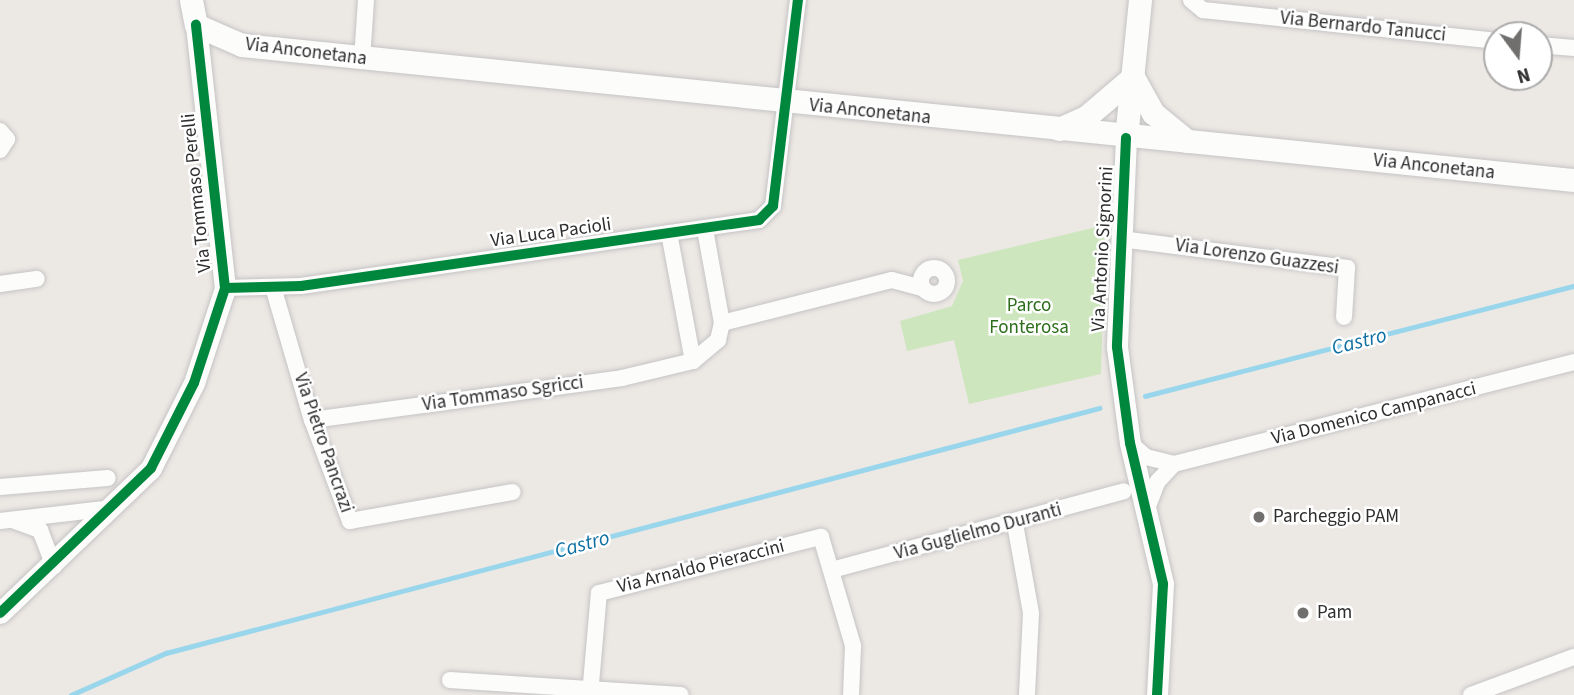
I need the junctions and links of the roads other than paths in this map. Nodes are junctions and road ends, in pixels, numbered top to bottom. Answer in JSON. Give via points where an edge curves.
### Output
{"nodes":[{"id":1,"x":191,"y":0,"type":"edge"},
{"id":2,"x":366,"y":0,"type":"edge"},
{"id":3,"x":797,"y":0,"type":"edge"},
{"id":4,"x":1140,"y":0,"type":"edge"},
{"id":5,"x":1191,"y":0,"type":"edge"},
{"id":6,"x":197,"y":26,"type":"junction"},
{"id":7,"x":1483,"y":40,"type":"edge"},
{"id":8,"x":1553,"y":46,"type":"edge"},
{"id":9,"x":1574,"y":48,"type":"edge"},
{"id":10,"x":362,"y":60,"type":"junction"},
{"id":11,"x":1133,"y":77,"type":"junction"},
{"id":12,"x":788,"y":103,"type":"junction"},
{"id":13,"x":0,"y":131,"type":"edge"},
{"id":14,"x":1054,"y":131,"type":"junction"},
{"id":15,"x":1126,"y":138,"type":"junction"},
{"id":16,"x":1189,"y":143,"type":"junction"},
{"id":17,"x":0,"y":150,"type":"edge"},
{"id":18,"x":1574,"y":180,"type":"edge"},
{"id":19,"x":705,"y":229,"type":"junction"},
{"id":20,"x":669,"y":233,"type":"junction"},
{"id":21,"x":1121,"y":239,"type":"junction"},
{"id":22,"x":927,"y":270,"type":"junction"},
{"id":23,"x":37,"y":279,"type":"dead end"},
{"id":24,"x":892,"y":280,"type":"junction"},
{"id":25,"x":0,"y":284,"type":"edge"},
{"id":26,"x":273,"y":287,"type":"junction"},
{"id":27,"x":225,"y":288,"type":"junction"},
{"id":28,"x":922,"y":288,"type":"junction"},
{"id":29,"x":1344,"y":317,"type":"dead end"},
{"id":30,"x":722,"y":323,"type":"junction"},
{"id":31,"x":693,"y":361,"type":"junction"},
{"id":32,"x":1574,"y":362,"type":"edge"},
{"id":33,"x":312,"y":420,"type":"junction"},
{"id":34,"x":1130,"y":443,"type":"junction"},
{"id":35,"x":1174,"y":464,"type":"junction"},
{"id":36,"x":108,"y":478,"type":"dead end"},
{"id":37,"x":0,"y":487,"type":"edge"},
{"id":38,"x":1132,"y":489,"type":"junction"},
{"id":39,"x":512,"y":492,"type":"dead end"},
{"id":40,"x":115,"y":508,"type":"junction"},
{"id":41,"x":1147,"y":509,"type":"junction"},
{"id":42,"x":60,"y":514,"type":"junction"},
{"id":43,"x":6,"y":520,"type":"edge"},
{"id":44,"x":1015,"y":524,"type":"junction"},
{"id":45,"x":45,"y":539,"type":"junction"},
{"id":46,"x":80,"y":541,"type":"junction"},
{"id":47,"x":54,"y":566,"type":"junction"},
{"id":48,"x":832,"y":570,"type":"junction"},
{"id":49,"x":0,"y":613,"type":"edge"},
{"id":50,"x":1574,"y":657,"type":"edge"},
{"id":51,"x":450,"y":680,"type":"dead end"},
{"id":52,"x":591,"y":692,"type":"edge"},
{"id":53,"x":681,"y":695,"type":"edge"},
{"id":54,"x":851,"y":695,"type":"edge"},
{"id":55,"x":1027,"y":695,"type":"edge"},
{"id":56,"x":1157,"y":695,"type":"edge"},
{"id":57,"x":1471,"y":695,"type":"edge"}],
"edges":[{"from":1,"to":6,"type":"main road"},
{"from":2,"to":10,"type":"street"},
{"from":3,"to":12,"type":"street","name":"Via Luca Pacioli"},
{"from":4,"to":11,"type":"main road"},
{"from":5,"to":7,"type":"street","name":"Via Bernardo Tanucci","via":[[1203,10]]},
{"from":6,"to":10,"type":"main road","name":"Via Anconetana","via":[[242,45]]},
{"from":6,"to":27,"type":"street","name":"Via Tommaso Perelli"},
{"from":8,"to":9,"type":"street"},
{"from":10,"to":12,"type":"main road","name":"Via Anconetana"},
{"from":11,"to":14,"type":"main road","via":[[1086,117]]},
{"from":11,"to":15,"type":"main road"},
{"from":11,"to":16,"type":"main road","via":[[1164,126]]},
{"from":12,"to":14,"type":"main road","name":"Via Anconetana"},
{"from":12,"to":19,"type":"street","name":"Via Luca Pacioli","via":[[773,206],[759,220]]},
{"from":13,"to":17,"type":"street","via":[[7,139]]},
{"from":14,"to":15,"type":"main road","name":"Via Anconetana"},
{"from":15,"to":16,"type":"main road","name":"Via Anconetana"},
{"from":15,"to":21,"type":"street","name":"Via Antonio Signorini"},
{"from":16,"to":18,"type":"main road","name":"Via Anconetana"},
{"from":19,"to":20,"type":"street","name":"Via Luca Pacioli"},
{"from":19,"to":30,"type":"street"},
{"from":20,"to":26,"type":"street","name":"Via Luca Pacioli"},
{"from":20,"to":31,"type":"street"},
{"from":21,"to":29,"type":"street","name":"Via Lorenzo Guazzesi","via":[[1347,268]]},
{"from":21,"to":34,"type":"street","name":"Via Antonio Signorini","via":[[1117,347]]},
{"from":22,"to":24,"type":"street"},
{"from":22,"to":28,"type":"street"},
{"from":22,"to":28,"type":"street","via":[[941,270],[947,284],[935,294]]},
{"from":23,"to":25,"type":"street"},
{"from":24,"to":28,"type":"street"},
{"from":24,"to":30,"type":"street"},
{"from":26,"to":27,"type":"street","name":"Via Luca Pacioli"},
{"from":26,"to":33,"type":"street","name":"Via Pietro Pancrazi"},
{"from":27,"to":40,"type":"street","name":"Via Tommaso Perelli","via":[[194,383],[151,468]]},
{"from":30,"to":31,"type":"street","name":"Via Tommaso Sgricci","via":[[718,340]]},
{"from":31,"to":33,"type":"street","name":"Via Tommaso Sgricci","via":[[634,376]]},
{"from":32,"to":35,"type":"street","name":"Via Domenico Campanacci"},
{"from":33,"to":39,"type":"street","name":"Via Pietro Pancrazi","via":[[350,521]]},
{"from":34,"to":35,"type":"street","via":[[1146,457]]},
{"from":34,"to":38,"type":"street","name":"Via Antonio Signorini"},
{"from":35,"to":41,"type":"street","via":[[1158,481]]},
{"from":36,"to":37,"type":"street"},
{"from":38,"to":41,"type":"street","name":"Via Antonio Signorini"},
{"from":38,"to":44,"type":"street","name":"Via Guglielmo Duranti"},
{"from":40,"to":42,"type":"street"},
{"from":40,"to":46,"type":"street","name":"Via Tommaso Perelli"},
{"from":41,"to":56,"type":"street","name":"Via Antonio Signorini","via":[[1163,584]]},
{"from":42,"to":43,"type":"street"},
{"from":42,"to":46,"type":"street"},
{"from":43,"to":45,"type":"street","via":[[40,530]]},
{"from":44,"to":48,"type":"street","name":"Via Guglielmo Duranti"},
{"from":44,"to":55,"type":"street","via":[[1031,613]]},
{"from":45,"to":46,"type":"street"},
{"from":45,"to":47,"type":"street"},
{"from":46,"to":47,"type":"street","name":"Via Tommaso Perelli"},
{"from":47,"to":49,"type":"street","name":"Via Tommaso Perelli"},
{"from":48,"to":52,"type":"street","name":"Via Arnaldo Pieraccini","via":[[821,537],[599,593]]},
{"from":48,"to":54,"type":"street","via":[[853,646]]},
{"from":50,"to":57,"type":"street"},
{"from":51,"to":52,"type":"street"},
{"from":52,"to":53,"type":"street"}]}
